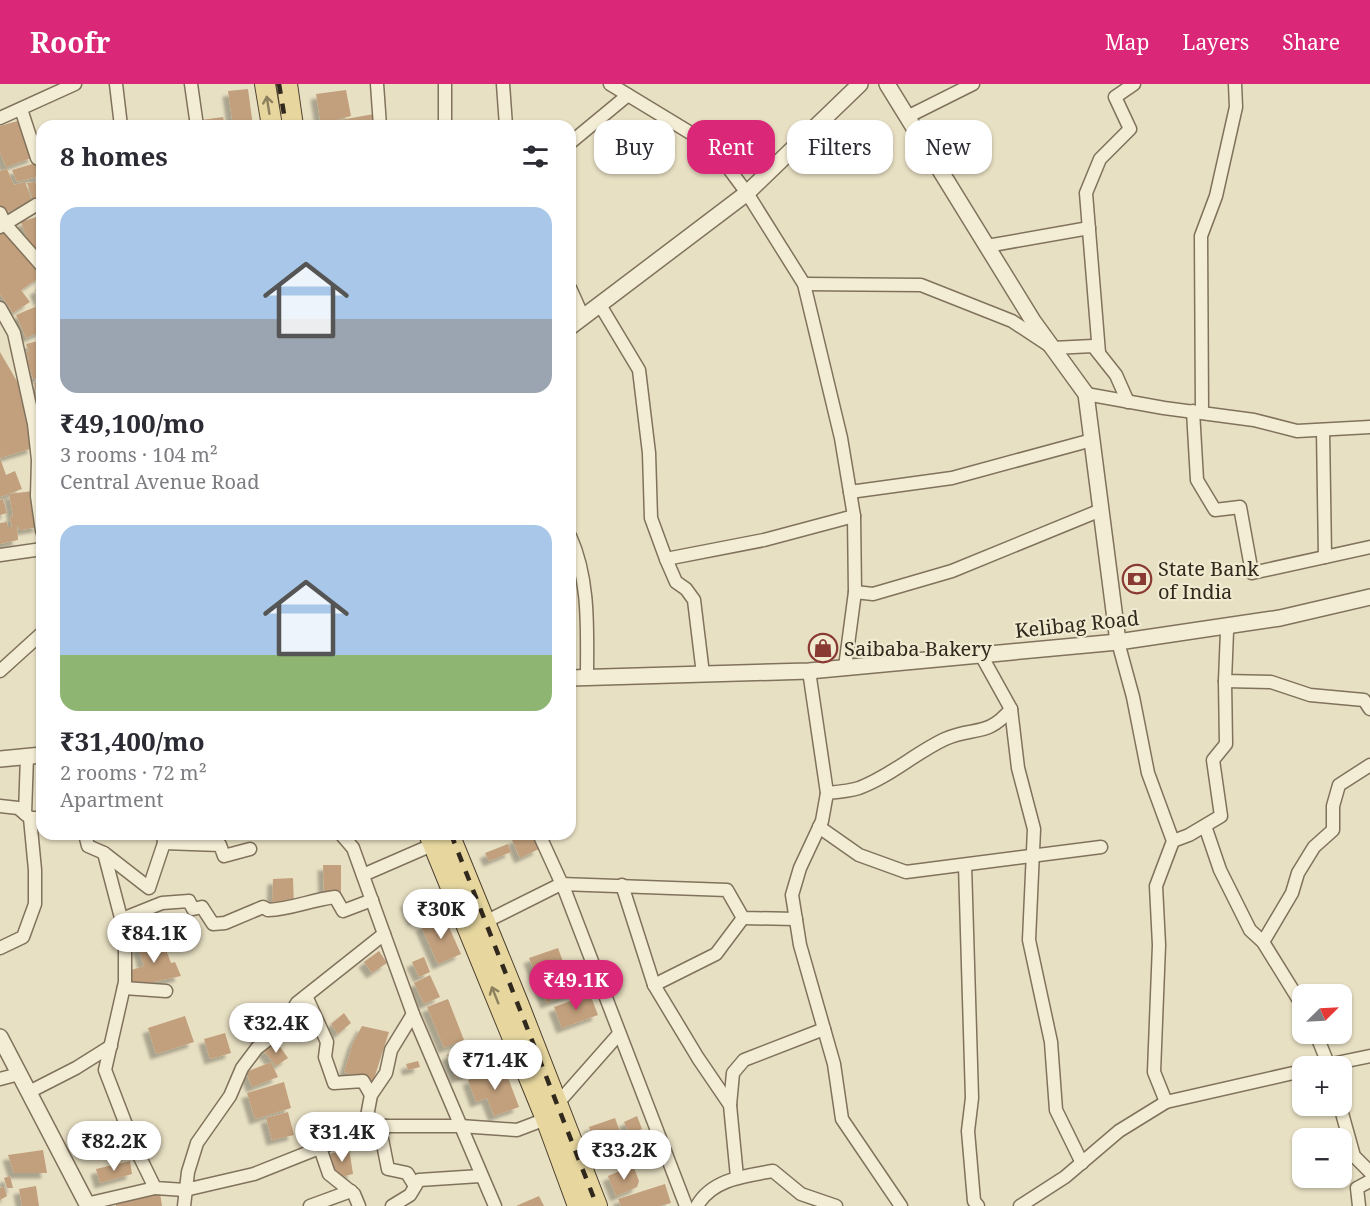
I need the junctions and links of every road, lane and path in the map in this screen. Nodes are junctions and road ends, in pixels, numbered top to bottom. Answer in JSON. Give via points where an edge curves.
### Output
{"nodes":[{"id":1,"x":75,"y":84,"type":"edge"},
{"id":2,"x":116,"y":84,"type":"edge"},
{"id":3,"x":191,"y":84,"type":"edge"},
{"id":4,"x":265,"y":84,"type":"edge"},
{"id":5,"x":287,"y":84,"type":"edge"},
{"id":6,"x":377,"y":84,"type":"edge"},
{"id":7,"x":445,"y":84,"type":"edge"},
{"id":8,"x":503,"y":84,"type":"edge"},
{"id":9,"x":610,"y":84,"type":"edge"},
{"id":10,"x":860,"y":84,"type":"edge"},
{"id":11,"x":887,"y":84,"type":"edge"},
{"id":12,"x":973,"y":84,"type":"edge"},
{"id":13,"x":1110,"y":84,"type":"edge"},
{"id":14,"x":1134,"y":84,"type":"edge"},
{"id":15,"x":1235,"y":84,"type":"edge"},
{"id":16,"x":628,"y":95,"type":"junction"},
{"id":17,"x":1115,"y":97,"type":"junction"},
{"id":18,"x":21,"y":109,"type":"junction"},
{"id":19,"x":1,"y":116,"type":"edge"},
{"id":20,"x":907,"y":117,"type":"junction"},
{"id":21,"x":120,"y":120,"type":"edge"},
{"id":22,"x":196,"y":120,"type":"edge"},
{"id":23,"x":271,"y":120,"type":"edge"},
{"id":24,"x":292,"y":120,"type":"edge"},
{"id":25,"x":380,"y":120,"type":"edge"},
{"id":26,"x":445,"y":120,"type":"edge"},
{"id":27,"x":506,"y":120,"type":"edge"},
{"id":28,"x":576,"y":138,"type":"edge"},
{"id":29,"x":36,"y":155,"type":"edge"},
{"id":30,"x":747,"y":193,"type":"junction"},
{"id":31,"x":36,"y":205,"type":"edge"},
{"id":32,"x":2,"y":221,"type":"edge"},
{"id":33,"x":1089,"y":228,"type":"junction"},
{"id":34,"x":987,"y":246,"type":"junction"},
{"id":35,"x":36,"y":259,"type":"edge"},
{"id":36,"x":804,"y":284,"type":"junction"},
{"id":37,"x":576,"y":302,"type":"edge"},
{"id":38,"x":600,"y":304,"type":"junction"},
{"id":39,"x":0,"y":308,"type":"edge"},
{"id":40,"x":583,"y":318,"type":"junction"},
{"id":41,"x":576,"y":323,"type":"edge"},
{"id":42,"x":1053,"y":348,"type":"junction"},
{"id":43,"x":1099,"y":353,"type":"junction"},
{"id":44,"x":1086,"y":393,"type":"junction"},
{"id":45,"x":1128,"y":402,"type":"junction"},
{"id":46,"x":1197,"y":411,"type":"junction"},
{"id":47,"x":1370,"y":427,"type":"edge"},
{"id":48,"x":1323,"y":430,"type":"junction"},
{"id":49,"x":1092,"y":440,"type":"junction"},
{"id":50,"x":36,"y":442,"type":"edge"},
{"id":51,"x":850,"y":492,"type":"junction"},
{"id":52,"x":1101,"y":510,"type":"junction"},
{"id":53,"x":854,"y":516,"type":"junction"},
{"id":54,"x":1370,"y":547,"type":"edge"},
{"id":55,"x":576,"y":549,"type":"edge"},
{"id":56,"x":36,"y":550,"type":"edge"},
{"id":57,"x":0,"y":555,"type":"edge"},
{"id":58,"x":1325,"y":557,"type":"junction"},
{"id":59,"x":666,"y":559,"type":"junction"},
{"id":60,"x":855,"y":592,"type":"junction"},
{"id":61,"x":1370,"y":597,"type":"edge"},
{"id":62,"x":1231,"y":625,"type":"junction"},
{"id":63,"x":36,"y":638,"type":"edge"},
{"id":64,"x":1118,"y":642,"type":"junction"},
{"id":65,"x":981,"y":655,"type":"junction"},
{"id":66,"x":845,"y":667,"type":"junction"},
{"id":67,"x":0,"y":670,"type":"edge"},
{"id":68,"x":809,"y":671,"type":"junction"},
{"id":69,"x":702,"y":674,"type":"junction"},
{"id":70,"x":576,"y":678,"type":"edge"},
{"id":71,"x":587,"y":678,"type":"junction"},
{"id":72,"x":1225,"y":681,"type":"junction"},
{"id":73,"x":1011,"y":709,"type":"junction"},
{"id":74,"x":1370,"y":709,"type":"edge"},
{"id":75,"x":34,"y":755,"type":"edge"},
{"id":76,"x":0,"y":759,"type":"edge"},
{"id":77,"x":1370,"y":765,"type":"edge"},
{"id":78,"x":827,"y":793,"type":"junction"},
{"id":79,"x":0,"y":806,"type":"edge"},
{"id":80,"x":32,"y":817,"type":"edge"},
{"id":81,"x":1205,"y":826,"type":"junction"},
{"id":82,"x":819,"y":827,"type":"junction"},
{"id":83,"x":86,"y":840,"type":"edge"},
{"id":84,"x":162,"y":840,"type":"edge"},
{"id":85,"x":179,"y":840,"type":"edge"},
{"id":86,"x":346,"y":840,"type":"edge"},
{"id":87,"x":433,"y":840,"type":"edge"},
{"id":88,"x":438,"y":840,"type":"edge"},
{"id":89,"x":438,"y":840,"type":"edge"},
{"id":90,"x":542,"y":840,"type":"edge"},
{"id":91,"x":1173,"y":841,"type":"junction"},
{"id":92,"x":1101,"y":847,"type":"dead end"},
{"id":93,"x":250,"y":849,"type":"dead end"},
{"id":94,"x":104,"y":853,"type":"junction"},
{"id":95,"x":1033,"y":856,"type":"junction"},
{"id":96,"x":965,"y":865,"type":"junction"},
{"id":97,"x":363,"y":875,"type":"junction"},
{"id":98,"x":561,"y":884,"type":"junction"},
{"id":99,"x":622,"y":885,"type":"junction"},
{"id":100,"x":372,"y":900,"type":"junction"},
{"id":101,"x":743,"y":918,"type":"junction"},
{"id":102,"x":796,"y":919,"type":"junction"},
{"id":103,"x":122,"y":920,"type":"junction"},
{"id":104,"x":485,"y":922,"type":"junction"},
{"id":105,"x":384,"y":934,"type":"junction"},
{"id":106,"x":1263,"y":942,"type":"junction"},
{"id":107,"x":0,"y":948,"type":"edge"},
{"id":108,"x":654,"y":985,"type":"junction"},
{"id":109,"x":124,"y":988,"type":"junction"},
{"id":110,"x":1292,"y":989,"type":"edge"},
{"id":111,"x":166,"y":991,"type":"dead end"},
{"id":112,"x":306,"y":996,"type":"junction"},
{"id":113,"x":413,"y":1014,"type":"junction"},
{"id":114,"x":824,"y":1029,"type":"junction"},
{"id":115,"x":618,"y":1035,"type":"junction"},
{"id":116,"x":0,"y":1037,"type":"edge"},
{"id":117,"x":111,"y":1046,"type":"junction"},
{"id":118,"x":1370,"y":1056,"type":"edge"},
{"id":119,"x":1352,"y":1060,"type":"edge"},
{"id":120,"x":1292,"y":1073,"type":"edge"},
{"id":121,"x":19,"y":1074,"type":"junction"},
{"id":122,"x":0,"y":1079,"type":"edge"},
{"id":123,"x":29,"y":1092,"type":"junction"},
{"id":124,"x":371,"y":1095,"type":"junction"},
{"id":125,"x":1166,"y":1102,"type":"junction"},
{"id":126,"x":558,"y":1103,"type":"junction"},
{"id":127,"x":730,"y":1105,"type":"junction"},
{"id":128,"x":1343,"y":1116,"type":"edge"},
{"id":129,"x":546,"y":1119,"type":"junction"},
{"id":130,"x":387,"y":1126,"type":"junction"},
{"id":131,"x":460,"y":1126,"type":"junction"},
{"id":132,"x":364,"y":1132,"type":"junction"},
{"id":133,"x":320,"y":1148,"type":"junction"},
{"id":134,"x":1082,"y":1163,"type":"junction"},
{"id":135,"x":1370,"y":1172,"type":"edge"},
{"id":136,"x":480,"y":1176,"type":"junction"},
{"id":137,"x":737,"y":1178,"type":"junction"},
{"id":138,"x":1370,"y":1181,"type":"edge"},
{"id":139,"x":415,"y":1186,"type":"junction"},
{"id":140,"x":155,"y":1188,"type":"junction"},
{"id":141,"x":185,"y":1190,"type":"junction"},
{"id":142,"x":351,"y":1191,"type":"junction"},
{"id":143,"x":87,"y":1205,"type":"edge"},
{"id":144,"x":184,"y":1206,"type":"edge"},
{"id":145,"x":310,"y":1206,"type":"edge"},
{"id":146,"x":359,"y":1206,"type":"edge"},
{"id":147,"x":392,"y":1206,"type":"edge"},
{"id":148,"x":495,"y":1206,"type":"edge"},
{"id":149,"x":578,"y":1206,"type":"edge"},
{"id":150,"x":597,"y":1206,"type":"edge"},
{"id":151,"x":686,"y":1206,"type":"edge"},
{"id":152,"x":697,"y":1206,"type":"edge"},
{"id":153,"x":836,"y":1206,"type":"edge"},
{"id":154,"x":901,"y":1206,"type":"edge"},
{"id":155,"x":978,"y":1206,"type":"edge"},
{"id":156,"x":1020,"y":1206,"type":"edge"},
{"id":157,"x":1359,"y":1206,"type":"edge"}],
"edges":[{"from":1,"to":18,"type":"street"},
{"from":2,"to":21,"type":"street"},
{"from":3,"to":22,"type":"street"},
{"from":23,"to":4,"type":"main road","one_way":true},
{"from":5,"to":24,"type":"main road"},
{"from":6,"to":25,"type":"street"},
{"from":7,"to":26,"type":"street"},
{"from":8,"to":27,"type":"street"},
{"from":9,"to":16,"type":"street"},
{"from":10,"to":30,"type":"street"},
{"from":11,"to":20,"type":"street"},
{"from":12,"to":20,"type":"street"},
{"from":13,"to":17,"type":"street"},
{"from":14,"to":17,"type":"street"},
{"from":15,"to":46,"type":"street","via":[[1236,106],[1216,196],[1201,236]]},
{"from":16,"to":28,"type":"street"},
{"from":16,"to":30,"type":"street","via":[[712,146]]},
{"from":17,"to":33,"type":"street","via":[[1130,129],[1100,159],[1086,193]]},
{"from":18,"to":19,"type":"street"},
{"from":18,"to":29,"type":"street"},
{"from":20,"to":34,"type":"street"},
{"from":30,"to":36,"type":"street"},
{"from":30,"to":38,"type":"street"},
{"from":31,"to":32,"type":"street"},
{"from":32,"to":35,"type":"street"},
{"from":33,"to":34,"type":"street"},
{"from":33,"to":43,"type":"street"},
{"from":34,"to":42,"type":"street"},
{"from":36,"to":42,"type":"street","via":[[921,285],[1012,321]]},
{"from":36,"to":51,"type":"street"},
{"from":37,"to":40,"type":"street"},
{"from":38,"to":40,"type":"street"},
{"from":38,"to":59,"type":"street","via":[[639,369],[649,453],[651,518]]},
{"from":39,"to":50,"type":"street","via":[[14,333]]},
{"from":40,"to":41,"type":"street"},
{"from":42,"to":43,"type":"street","via":[[1094,346]]},
{"from":42,"to":44,"type":"street"},
{"from":43,"to":45,"type":"street","via":[[1116,375]]},
{"from":44,"to":45,"type":"street"},
{"from":44,"to":49,"type":"street"},
{"from":45,"to":46,"type":"street"},
{"from":46,"to":48,"type":"street","via":[[1297,431]]},
{"from":46,"to":58,"type":"street","via":[[1197,480],[1215,510],[1240,507],[1252,573]]},
{"from":47,"to":48,"type":"street"},
{"from":48,"to":58,"type":"street"},
{"from":49,"to":51,"type":"street","via":[[952,478]]},
{"from":49,"to":52,"type":"street"},
{"from":51,"to":53,"type":"street"},
{"from":52,"to":60,"type":"street","via":[[952,571],[873,594]]},
{"from":52,"to":64,"type":"street"},
{"from":53,"to":59,"type":"street","via":[[764,540]]},
{"from":53,"to":60,"type":"street"},
{"from":54,"to":58,"type":"street"},
{"from":55,"to":71,"type":"street","via":[[587,613]]},
{"from":56,"to":57,"type":"street"},
{"from":59,"to":69,"type":"street","via":[[676,582],[694,600]]},
{"from":60,"to":66,"type":"street"},
{"from":61,"to":62,"type":"street","name":"Kelibag Road"},
{"from":62,"to":64,"type":"street","name":"Kelibag Road"},
{"from":62,"to":72,"type":"street","via":[[1227,631]]},
{"from":63,"to":67,"type":"street"},
{"from":64,"to":65,"type":"street","name":"Kelibag Road"},
{"from":64,"to":91,"type":"street","via":[[1148,773]]},
{"from":65,"to":66,"type":"street","name":"Kelibag Road"},
{"from":65,"to":73,"type":"street"},
{"from":66,"to":68,"type":"street","name":"Kelibag Road"},
{"from":68,"to":69,"type":"street","name":"Kelibag Road"},
{"from":68,"to":78,"type":"street"},
{"from":69,"to":71,"type":"street","name":"Kelibag Road"},
{"from":70,"to":71,"type":"street","name":"Kelibag Road"},
{"from":72,"to":74,"type":"street","via":[[1271,682],[1310,694],[1364,700]]},
{"from":72,"to":81,"type":"street","via":[[1226,744],[1213,760],[1221,816]]},
{"from":73,"to":78,"type":"street","via":[[1000,723],[980,732],[947,738],[867,784]]},
{"from":73,"to":95,"type":"street","via":[[1018,768],[1034,829]]},
{"from":75,"to":76,"type":"street"},
{"from":75,"to":80,"type":"street"},
{"from":77,"to":106,"type":"street","via":[[1339,785],[1333,806],[1333,830],[1314,847]]},
{"from":78,"to":82,"type":"street"},
{"from":79,"to":80,"type":"street","via":[[18,808]]},
{"from":80,"to":107,"type":"street","via":[[35,904],[23,937]]},
{"from":81,"to":91,"type":"street"},
{"from":81,"to":106,"type":"street","via":[[1220,870],[1250,930]]},
{"from":82,"to":96,"type":"street","via":[[859,855],[906,872]]},
{"from":82,"to":102,"type":"street","via":[[792,895]]},
{"from":83,"to":94,"type":"street","via":[[88,846]]},
{"from":84,"to":94,"type":"street","via":[[149,888]]},
{"from":85,"to":93,"type":"street","via":[[220,845],[224,856]]},
{"from":86,"to":97,"type":"street"},
{"from":87,"to":97,"type":"street"},
{"from":88,"to":104,"type":"main road"},
{"from":129,"to":89,"type":"main road","one_way":true},
{"from":90,"to":98,"type":"street"},
{"from":91,"to":125,"type":"street","via":[[1156,886],[1159,945],[1155,1072]]},
{"from":92,"to":95,"type":"street"},
{"from":94,"to":103,"type":"street"},
{"from":95,"to":96,"type":"street"},
{"from":95,"to":134,"type":"street","via":[[1029,940],[1051,1042],[1056,1110]]},
{"from":96,"to":155,"type":"street","via":[[972,1098],[968,1131],[974,1201]]},
{"from":97,"to":100,"type":"street"},
{"from":98,"to":99,"type":"street"},
{"from":98,"to":104,"type":"street"},
{"from":98,"to":115,"type":"street"},
{"from":99,"to":101,"type":"street","via":[[727,890]]},
{"from":99,"to":108,"type":"street"},
{"from":100,"to":103,"type":"street","via":[[343,911],[335,897],[311,899],[292,907],[263,907],[213,924],[202,907],[193,909],[189,901],[162,903]]},
{"from":100,"to":105,"type":"street"},
{"from":101,"to":102,"type":"street"},
{"from":101,"to":108,"type":"street","via":[[716,954]]},
{"from":102,"to":114,"type":"street"},
{"from":103,"to":109,"type":"street"},
{"from":104,"to":126,"type":"main road"},
{"from":105,"to":112,"type":"street"},
{"from":105,"to":113,"type":"street"},
{"from":106,"to":110,"type":"street"},
{"from":108,"to":127,"type":"street"},
{"from":109,"to":111,"type":"street"},
{"from":109,"to":117,"type":"street"},
{"from":112,"to":124,"type":"street","via":[[327,1042],[325,1056],[334,1083],[363,1081]]},
{"from":112,"to":141,"type":"street","via":[[279,1031],[257,1048],[242,1068],[230,1096],[197,1143]]},
{"from":113,"to":124,"type":"street","via":[[391,1050],[386,1073]]},
{"from":113,"to":131,"type":"street"},
{"from":114,"to":127,"type":"street","via":[[744,1060],[733,1073]]},
{"from":114,"to":154,"type":"street","via":[[842,1119]]},
{"from":115,"to":126,"type":"street"},
{"from":115,"to":151,"type":"street"},
{"from":116,"to":121,"type":"street"},
{"from":117,"to":123,"type":"street"},
{"from":117,"to":140,"type":"street","via":[[105,1070]]},
{"from":118,"to":119,"type":"street"},
{"from":120,"to":125,"type":"street"},
{"from":121,"to":122,"type":"street"},
{"from":121,"to":123,"type":"street"},
{"from":123,"to":143,"type":"street"},
{"from":124,"to":132,"type":"street"},
{"from":125,"to":134,"type":"street","via":[[1119,1131]]},
{"from":126,"to":150,"type":"main road"},
{"from":127,"to":137,"type":"street"},
{"from":128,"to":135,"type":"street","via":[[1354,1156]]},
{"from":129,"to":131,"type":"street","via":[[517,1130]]},
{"from":129,"to":149,"type":"main road"},
{"from":130,"to":131,"type":"street"},
{"from":130,"to":132,"type":"street"},
{"from":130,"to":139,"type":"street","via":[[381,1134],[388,1169],[407,1173]]},
{"from":131,"to":136,"type":"street"},
{"from":132,"to":133,"type":"street"},
{"from":133,"to":141,"type":"street","via":[[254,1174]]},
{"from":133,"to":142,"type":"street","via":[[329,1174]]},
{"from":134,"to":156,"type":"street"},
{"from":136,"to":139,"type":"street","via":[[425,1179]]},
{"from":136,"to":148,"type":"street"},
{"from":137,"to":152,"type":"street","via":[[727,1179]]},
{"from":137,"to":153,"type":"street","via":[[772,1171],[801,1194]]},
{"from":138,"to":157,"type":"street","via":[[1357,1188]]},
{"from":139,"to":147,"type":"street","via":[[410,1195]]},
{"from":140,"to":141,"type":"street"},
{"from":140,"to":143,"type":"street"},
{"from":141,"to":144,"type":"street"},
{"from":142,"to":145,"type":"street"},
{"from":142,"to":146,"type":"street"}]}
